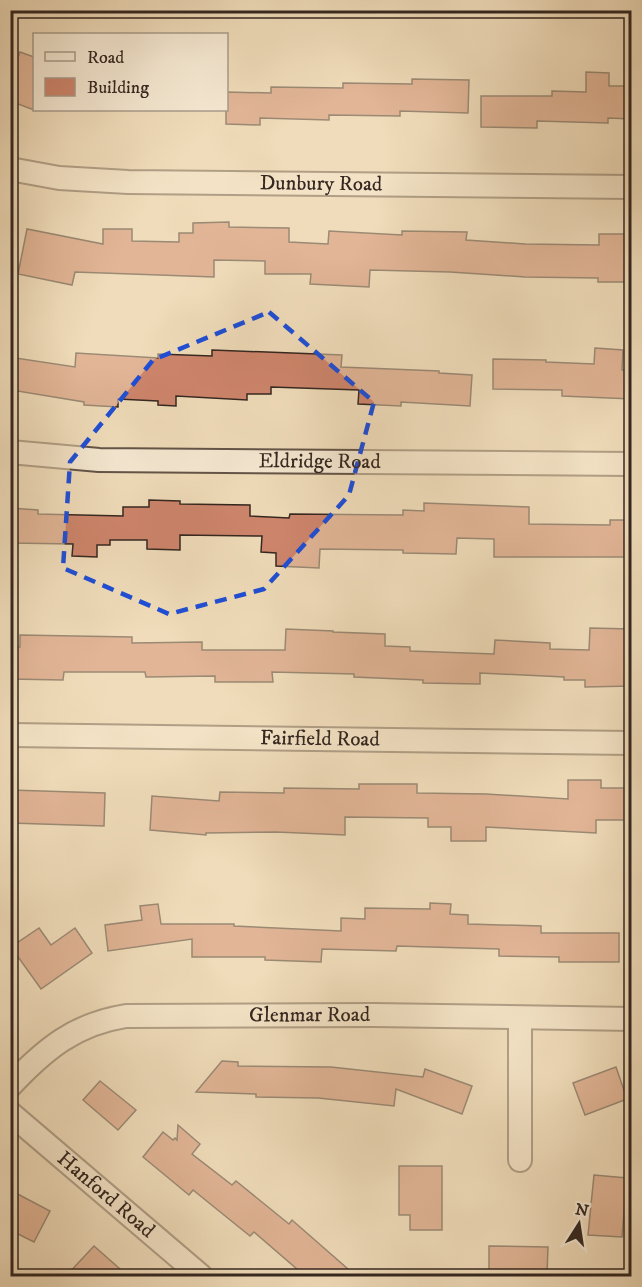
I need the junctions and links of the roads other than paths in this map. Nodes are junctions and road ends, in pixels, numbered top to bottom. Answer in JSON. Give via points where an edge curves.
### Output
{"nodes":[{"id":1,"x":10,"y":169,"type":"edge"},
{"id":2,"x":632,"y":187,"type":"edge"},
{"id":3,"x":10,"y":453,"type":"edge"},
{"id":4,"x":632,"y":464,"type":"edge"},
{"id":5,"x":10,"y":735,"type":"edge"},
{"id":6,"x":632,"y":743,"type":"edge"},
{"id":7,"x":520,"y":1017,"type":"junction"},
{"id":8,"x":632,"y":1019,"type":"edge"},
{"id":9,"x":10,"y":1086,"type":"edge"},
{"id":10,"x":10,"y":1113,"type":"edge"},
{"id":11,"x":520,"y":1160,"type":"dead end"},
{"id":12,"x":201,"y":1276,"type":"edge"}],
"edges":[{"from":1,"to":2,"type":"street","name":"Dunbury Road","via":[[59,178],[128,182]]},
{"from":3,"to":4,"type":"street","name":"Eldridge Road","via":[[99,460]]},
{"from":5,"to":6,"type":"street","name":"Fairfield Road"},
{"from":7,"to":8,"type":"street","name":"Glenmar Road"},
{"from":7,"to":9,"type":"street","name":"Glenmar Road","via":[[126,1016],[82,1028],[57,1043]]},
{"from":7,"to":11,"type":"street"},
{"from":10,"to":12,"type":"street","name":"Hanford Road"}]}
